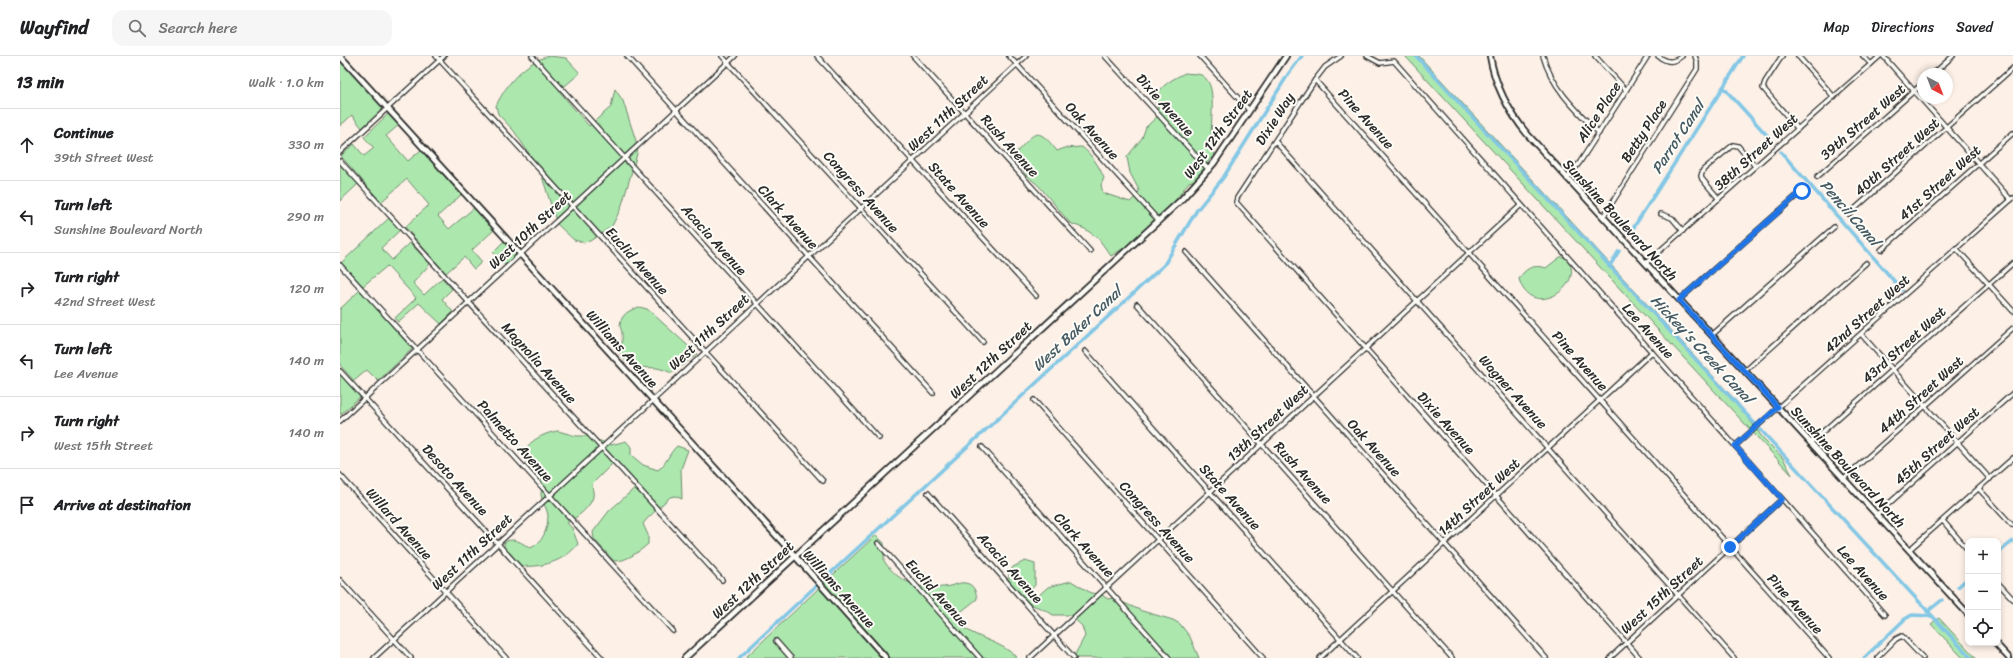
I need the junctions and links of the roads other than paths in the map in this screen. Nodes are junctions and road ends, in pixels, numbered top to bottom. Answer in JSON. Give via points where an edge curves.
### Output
{"nodes":[{"id":1,"x":340,"y":56,"type":"edge"},
{"id":2,"x":436,"y":56,"type":"edge"},
{"id":3,"x":444,"y":56,"type":"edge"},
{"id":4,"x":532,"y":56,"type":"edge"},
{"id":5,"x":627,"y":56,"type":"edge"},
{"id":6,"x":722,"y":56,"type":"edge"},
{"id":7,"x":735,"y":56,"type":"edge"},
{"id":8,"x":818,"y":56,"type":"edge"},
{"id":9,"x":913,"y":56,"type":"edge"},
{"id":10,"x":1009,"y":56,"type":"edge"},
{"id":11,"x":1026,"y":56,"type":"edge"},
{"id":12,"x":1105,"y":56,"type":"edge"},
{"id":13,"x":1200,"y":56,"type":"edge"},
{"id":14,"x":1286,"y":56,"type":"edge"},
{"id":15,"x":1341,"y":56,"type":"edge"},
{"id":16,"x":1367,"y":56,"type":"edge"},
{"id":17,"x":1490,"y":56,"type":"edge"},
{"id":18,"x":1543,"y":56,"type":"edge"},
{"id":19,"x":1595,"y":56,"type":"edge"},
{"id":20,"x":1648,"y":56,"type":"edge"},
{"id":21,"x":1658,"y":56,"type":"edge"},
{"id":22,"x":1682,"y":56,"type":"edge"},
{"id":23,"x":1695,"y":56,"type":"edge"},
{"id":24,"x":1782,"y":56,"type":"edge"},
{"id":25,"x":1798,"y":56,"type":"edge"},
{"id":26,"x":1864,"y":56,"type":"edge"},
{"id":27,"x":1880,"y":56,"type":"edge"},
{"id":28,"x":1883,"y":56,"type":"edge"},
{"id":29,"x":1953,"y":56,"type":"edge"},
{"id":30,"x":440,"y":60,"type":"junction"},
{"id":31,"x":728,"y":62,"type":"junction"},
{"id":32,"x":1871,"y":64,"type":"junction"},
{"id":33,"x":1017,"y":65,"type":"junction"},
{"id":34,"x":1940,"y":68,"type":"edge"},
{"id":35,"x":2013,"y":68,"type":"edge"},
{"id":36,"x":1315,"y":80,"type":"junction"},
{"id":37,"x":1917,"y":88,"type":"edge"},
{"id":38,"x":1626,"y":90,"type":"junction"},
{"id":39,"x":1914,"y":91,"type":"junction"},
{"id":40,"x":1834,"y":97,"type":"junction"},
{"id":41,"x":387,"y":108,"type":"junction"},
{"id":42,"x":676,"y":110,"type":"junction"},
{"id":43,"x":1249,"y":110,"type":"junction"},
{"id":44,"x":964,"y":112,"type":"junction"},
{"id":45,"x":1946,"y":127,"type":"junction"},
{"id":46,"x":1798,"y":129,"type":"junction"},
{"id":47,"x":1599,"y":133,"type":"junction"},
{"id":48,"x":2013,"y":133,"type":"edge"},
{"id":49,"x":1275,"y":141,"type":"junction"},
{"id":50,"x":340,"y":152,"type":"edge"},
{"id":51,"x":624,"y":158,"type":"junction"},
{"id":52,"x":912,"y":160,"type":"junction"},
{"id":53,"x":340,"y":161,"type":"edge"},
{"id":54,"x":1979,"y":164,"type":"junction"},
{"id":55,"x":1756,"y":166,"type":"junction"},
{"id":56,"x":1209,"y":170,"type":"junction"},
{"id":57,"x":1817,"y":177,"type":"dead end"},
{"id":58,"x":1568,"y":179,"type":"junction"},
{"id":59,"x":1802,"y":191,"type":"dead end"},
{"id":60,"x":1719,"y":198,"type":"junction"},
{"id":61,"x":2012,"y":199,"type":"edge"},
{"id":62,"x":1236,"y":202,"type":"joint"},
{"id":63,"x":1522,"y":205,"type":"junction"},
{"id":64,"x":572,"y":206,"type":"junction"},
{"id":65,"x":860,"y":208,"type":"junction"},
{"id":66,"x":1661,"y":214,"type":"dead end"},
{"id":67,"x":1849,"y":214,"type":"dead end"},
{"id":68,"x":1603,"y":217,"type":"junction"},
{"id":69,"x":1159,"y":221,"type":"junction"},
{"id":70,"x":1834,"y":227,"type":"dead end"},
{"id":71,"x":1683,"y":231,"type":"junction"},
{"id":72,"x":1956,"y":248,"type":"junction"},
{"id":73,"x":1881,"y":250,"type":"dead end"},
{"id":74,"x":1090,"y":251,"type":"dead end"},
{"id":75,"x":1186,"y":252,"type":"dead end"},
{"id":76,"x":1469,"y":252,"type":"junction"},
{"id":77,"x":520,"y":254,"type":"junction"},
{"id":78,"x":808,"y":256,"type":"junction"},
{"id":79,"x":1866,"y":263,"type":"dead end"},
{"id":80,"x":2013,"y":263,"type":"edge"},
{"id":81,"x":1646,"y":264,"type":"junction"},
{"id":82,"x":340,"y":265,"type":"edge"},
{"id":83,"x":1989,"y":284,"type":"junction"},
{"id":84,"x":1036,"y":296,"type":"dead end"},
{"id":85,"x":1418,"y":300,"type":"junction"},
{"id":86,"x":1679,"y":300,"type":"junction"},
{"id":87,"x":468,"y":302,"type":"junction"},
{"id":88,"x":757,"y":303,"type":"junction"},
{"id":89,"x":1137,"y":304,"type":"dead end"},
{"id":90,"x":2013,"y":311,"type":"edge"},
{"id":91,"x":2013,"y":328,"type":"edge"},
{"id":92,"x":1861,"y":334,"type":"junction"},
{"id":93,"x":1712,"y":335,"type":"junction"},
{"id":94,"x":983,"y":342,"type":"dead end"},
{"id":95,"x":1366,"y":348,"type":"junction"},
{"id":96,"x":417,"y":350,"type":"junction"},
{"id":97,"x":704,"y":351,"type":"junction"},
{"id":98,"x":1085,"y":351,"type":"dead end"},
{"id":99,"x":1652,"y":352,"type":"junction"},
{"id":100,"x":340,"y":370,"type":"edge"},
{"id":101,"x":1893,"y":370,"type":"junction"},
{"id":102,"x":1745,"y":371,"type":"junction"},
{"id":103,"x":933,"y":392,"type":"dead end"},
{"id":104,"x":2013,"y":394,"type":"edge"},
{"id":105,"x":1314,"y":396,"type":"junction"},
{"id":106,"x":365,"y":398,"type":"junction"},
{"id":107,"x":653,"y":399,"type":"junction"},
{"id":108,"x":1034,"y":400,"type":"dead end"},
{"id":109,"x":1600,"y":400,"type":"junction"},
{"id":110,"x":1925,"y":406,"type":"junction"},
{"id":111,"x":1778,"y":407,"type":"junction"},
{"id":112,"x":340,"y":421,"type":"edge"},
{"id":113,"x":879,"y":438,"type":"dead end"},
{"id":114,"x":1958,"y":442,"type":"junction"},
{"id":115,"x":1810,"y":443,"type":"junction"},
{"id":116,"x":1262,"y":444,"type":"junction"},
{"id":117,"x":1735,"y":446,"type":"junction"},
{"id":118,"x":601,"y":447,"type":"junction"},
{"id":119,"x":982,"y":447,"type":"dead end"},
{"id":120,"x":1548,"y":448,"type":"junction"},
{"id":121,"x":2013,"y":458,"type":"edge"},
{"id":122,"x":340,"y":475,"type":"edge"},
{"id":123,"x":1843,"y":479,"type":"junction"},
{"id":124,"x":1990,"y":479,"type":"junction"},
{"id":125,"x":823,"y":481,"type":"dead end"},
{"id":126,"x":1979,"y":489,"type":"junction"},
{"id":127,"x":1210,"y":492,"type":"junction"},
{"id":128,"x":928,"y":493,"type":"dead end"},
{"id":129,"x":549,"y":495,"type":"junction"},
{"id":130,"x":1496,"y":496,"type":"junction"},
{"id":131,"x":1782,"y":499,"type":"junction"},
{"id":132,"x":1876,"y":515,"type":"junction"},
{"id":133,"x":1943,"y":521,"type":"junction"},
{"id":134,"x":2012,"y":525,"type":"dead end"},
{"id":135,"x":1158,"y":540,"type":"junction"},
{"id":136,"x":498,"y":543,"type":"junction"},
{"id":137,"x":878,"y":543,"type":"dead end"},
{"id":138,"x":1444,"y":544,"type":"junction"},
{"id":139,"x":1730,"y":547,"type":"junction"},
{"id":140,"x":1965,"y":547,"type":"edge"},
{"id":141,"x":1909,"y":550,"type":"junction"},
{"id":142,"x":795,"y":556,"type":"junction"},
{"id":143,"x":340,"y":580,"type":"edge"},
{"id":144,"x":722,"y":580,"type":"dead end"},
{"id":145,"x":2001,"y":586,"type":"edge"},
{"id":146,"x":1106,"y":588,"type":"junction"},
{"id":147,"x":446,"y":591,"type":"junction"},
{"id":148,"x":1392,"y":591,"type":"junction"},
{"id":149,"x":1678,"y":595,"type":"junction"},
{"id":150,"x":2013,"y":599,"type":"edge"},
{"id":151,"x":1965,"y":611,"type":"edge"},
{"id":152,"x":1885,"y":615,"type":"dead end"},
{"id":153,"x":673,"y":631,"type":"dead end"},
{"id":154,"x":1054,"y":635,"type":"junction"},
{"id":155,"x":394,"y":639,"type":"junction"},
{"id":156,"x":1341,"y":639,"type":"junction"},
{"id":157,"x":776,"y":641,"type":"dead end"},
{"id":158,"x":1627,"y":643,"type":"junction"},
{"id":159,"x":1998,"y":646,"type":"edge"},
{"id":160,"x":374,"y":658,"type":"edge"},
{"id":161,"x":411,"y":658,"type":"edge"},
{"id":162,"x":506,"y":658,"type":"edge"},
{"id":163,"x":602,"y":658,"type":"edge"},
{"id":164,"x":685,"y":658,"type":"edge"},
{"id":165,"x":791,"y":658,"type":"edge"},
{"id":166,"x":886,"y":658,"type":"edge"},
{"id":167,"x":980,"y":658,"type":"edge"},
{"id":168,"x":1030,"y":658,"type":"edge"},
{"id":169,"x":1074,"y":658,"type":"edge"},
{"id":170,"x":1169,"y":658,"type":"edge"},
{"id":171,"x":1263,"y":658,"type":"edge"},
{"id":172,"x":1320,"y":658,"type":"edge"},
{"id":173,"x":1357,"y":658,"type":"edge"},
{"id":174,"x":1452,"y":658,"type":"edge"},
{"id":175,"x":1546,"y":658,"type":"edge"},
{"id":176,"x":1610,"y":658,"type":"edge"},
{"id":177,"x":1640,"y":658,"type":"edge"},
{"id":178,"x":1734,"y":658,"type":"edge"},
{"id":179,"x":1829,"y":658,"type":"edge"},
{"id":180,"x":1878,"y":658,"type":"edge"},
{"id":181,"x":1924,"y":658,"type":"edge"},
{"id":182,"x":2009,"y":658,"type":"edge"}],
"edges":[{"from":1,"to":41,"type":"street","name":"Williams Avenue"},
{"from":2,"to":30,"type":"street","name":"Euclid Avenue"},
{"from":3,"to":30,"type":"street"},
{"from":4,"to":51,"type":"street","name":"Acacia Avenue"},
{"from":5,"to":42,"type":"street","name":"Clark Avenue"},
{"from":6,"to":31,"type":"street","name":"Congress Avenue"},
{"from":7,"to":31,"type":"street","name":"West 10th Street"},
{"from":8,"to":52,"type":"street","name":"State Avenue"},
{"from":9,"to":44,"type":"street","name":"Rush Avenue"},
{"from":10,"to":33,"type":"street","name":"Oak Avenue"},
{"from":11,"to":33,"type":"street","name":"West 11th Street"},
{"from":12,"to":56,"type":"street","name":"Dixie Avenue"},
{"from":13,"to":43,"type":"street"},
{"from":14,"to":43,"type":"street","name":"West 12th Street"},
{"from":15,"to":36,"type":"street","name":"Dixie Way","via":[[1325,67]]},
{"from":16,"to":63,"type":"street","name":"Lee Avenue","via":[[1380,63],[1394,61]]},
{"from":17,"to":58,"type":"street","name":"Sunshine Boulevard North","via":[[1497,85],[1512,115]]},
{"from":18,"to":47,"type":"street","via":[[1549,74],[1558,88]]},
{"from":19,"to":38,"type":"street"},
{"from":20,"to":38,"type":"street","name":"Alice Place"},
{"from":21,"to":22,"type":"street","via":[[1673,62]]},
{"from":23,"to":68,"type":"street","name":"Betty Place","via":[[1697,69]]},
{"from":24,"to":46,"type":"street","via":[[1765,82],[1764,88]]},
{"from":25,"to":40,"type":"street"},
{"from":26,"to":32,"type":"street"},
{"from":27,"to":32,"type":"street","name":"38th Street West"},
{"from":28,"to":39,"type":"street"},
{"from":29,"to":34,"type":"street"},
{"from":30,"to":41,"type":"street"},
{"from":30,"to":64,"type":"street","name":"Euclid Avenue"},
{"from":31,"to":42,"type":"street","name":"West 10th Street"},
{"from":31,"to":65,"type":"street","name":"Congress Avenue"},
{"from":32,"to":40,"type":"street","name":"38th Street West"},
{"from":33,"to":44,"type":"street","name":"West 11th Street"},
{"from":33,"to":69,"type":"street","name":"Oak Avenue"},
{"from":35,"to":45,"type":"street","name":"40th Street West"},
{"from":36,"to":49,"type":"street","name":"Dixie Way"},
{"from":36,"to":76,"type":"street","name":"Pine Avenue"},
{"from":37,"to":39,"type":"street","name":"39th Street West"},
{"from":38,"to":47,"type":"street","name":"Alice Place"},
{"from":39,"to":45,"type":"street"},
{"from":39,"to":57,"type":"street","name":"39th Street West"},
{"from":40,"to":46,"type":"street","name":"38th Street West"},
{"from":41,"to":50,"type":"street"},
{"from":41,"to":77,"type":"street","name":"Williams Avenue"},
{"from":42,"to":51,"type":"street","name":"West 10th Street"},
{"from":42,"to":78,"type":"street","name":"Clark Avenue"},
{"from":43,"to":56,"type":"street","name":"West 12th Street"},
{"from":44,"to":52,"type":"street","name":"West 11th Street"},
{"from":44,"to":74,"type":"street","name":"Rush Avenue"},
{"from":45,"to":54,"type":"street"},
{"from":45,"to":67,"type":"street","name":"40th Street West"},
{"from":46,"to":55,"type":"street","name":"38th Street West"},
{"from":47,"to":58,"type":"street","name":"Alice Place"},
{"from":48,"to":54,"type":"street","name":"41st Street West"},
{"from":49,"to":62,"type":"street","name":"Dixie Way"},
{"from":49,"to":85,"type":"street","name":"Wagner Avenue"},
{"from":51,"to":64,"type":"street","name":"West 10th Street"},
{"from":51,"to":88,"type":"street","name":"Acacia Avenue"},
{"from":52,"to":65,"type":"street","name":"West 11th Street"},
{"from":52,"to":84,"type":"street","name":"State Avenue"},
{"from":53,"to":87,"type":"street","name":"Magnolia Avenue"},
{"from":54,"to":61,"type":"street"},
{"from":54,"to":73,"type":"street","name":"41st Street West"},
{"from":55,"to":60,"type":"street","name":"38th Street West"},
{"from":55,"to":60,"type":"street","via":[[1738,146],[1734,145],[1709,165],[1700,176]]},
{"from":56,"to":69,"type":"street","name":"West 12th Street"},
{"from":58,"to":68,"type":"street","name":"Sunshine Boulevard North"},
{"from":59,"to":86,"type":"street"},
{"from":60,"to":71,"type":"street","name":"38th Street West"},
{"from":61,"to":72,"type":"street","name":"42nd Street West"},
{"from":62,"to":95,"type":"street","name":"Dixie Avenue"},
{"from":63,"to":76,"type":"street","name":"13th Street West"},
{"from":63,"to":99,"type":"street","name":"Lee Avenue"},
{"from":64,"to":77,"type":"street","name":"West 10th Street"},
{"from":64,"to":97,"type":"street","name":"Euclid Avenue"},
{"from":65,"to":78,"type":"street","name":"West 11th Street"},
{"from":65,"to":94,"type":"street","name":"Congress Avenue"},
{"from":66,"to":71,"type":"street","via":[[1672,218]]},
{"from":68,"to":81,"type":"street","name":"Sunshine Boulevard North"},
{"from":69,"to":142,"type":"street","name":"West 12th Street"},
{"from":70,"to":93,"type":"street"},
{"from":71,"to":81,"type":"street","name":"38th Street West"},
{"from":72,"to":83,"type":"street"},
{"from":72,"to":92,"type":"street","name":"42nd Street West"},
{"from":75,"to":105,"type":"street","name":"Oak Avenue"},
{"from":76,"to":85,"type":"street","name":"13th Street West"},
{"from":76,"to":109,"type":"street","name":"Pine Avenue"},
{"from":77,"to":87,"type":"street","name":"West 10th Street"},
{"from":77,"to":107,"type":"street","name":"Williams Avenue"},
{"from":78,"to":88,"type":"street","name":"West 11th Street"},
{"from":78,"to":103,"type":"street","name":"Clark Avenue"},
{"from":79,"to":102,"type":"street"},
{"from":80,"to":83,"type":"street","name":"43rd Street West"},
{"from":81,"to":86,"type":"street","name":"Sunshine Boulevard North"},
{"from":82,"to":96,"type":"street","name":"Palmetto Avenue"},
{"from":83,"to":90,"type":"street"},
{"from":83,"to":101,"type":"street","name":"43rd Street West"},
{"from":85,"to":95,"type":"street","name":"13th Street West"},
{"from":85,"to":120,"type":"street","name":"Wagner Avenue"},
{"from":86,"to":93,"type":"street","name":"Sunshine Boulevard North"},
{"from":87,"to":96,"type":"street","name":"West 10th Street"},
{"from":87,"to":118,"type":"street","name":"Magnolia Avenue"},
{"from":88,"to":97,"type":"street","name":"West 11th Street"},
{"from":88,"to":113,"type":"street","name":"Acacia Avenue"},
{"from":89,"to":116,"type":"street","name":"Rush Avenue"},
{"from":91,"to":110,"type":"street","name":"44th Street West"},
{"from":92,"to":101,"type":"street"},
{"from":92,"to":111,"type":"street","name":"42nd Street West"},
{"from":93,"to":102,"type":"street","name":"Sunshine Boulevard North"},
{"from":95,"to":105,"type":"street","name":"13th Street West"},
{"from":95,"to":130,"type":"street","name":"Dixie Avenue"},
{"from":96,"to":106,"type":"street","name":"West 10th Street"},
{"from":96,"to":129,"type":"street","name":"Palmetto Avenue"},
{"from":97,"to":107,"type":"street","name":"West 11th Street"},
{"from":97,"to":125,"type":"street","name":"Euclid Avenue"},
{"from":98,"to":127,"type":"street","name":"State Avenue"},
{"from":99,"to":109,"type":"street","name":"14th Street West"},
{"from":99,"to":117,"type":"street","name":"Lee Avenue"},
{"from":100,"to":106,"type":"street","name":"Desoto Avenue"},
{"from":101,"to":110,"type":"street"},
{"from":101,"to":115,"type":"street","name":"43rd Street West"},
{"from":102,"to":111,"type":"street","name":"Sunshine Boulevard North"},
{"from":104,"to":114,"type":"street","name":"45th Street West"},
{"from":105,"to":116,"type":"street","name":"13th Street West"},
{"from":105,"to":138,"type":"street","name":"Oak Avenue"},
{"from":106,"to":112,"type":"street","name":"West 10th Street"},
{"from":106,"to":136,"type":"street","name":"Desoto Avenue"},
{"from":107,"to":118,"type":"street","name":"West 11th Street"},
{"from":107,"to":142,"type":"street","name":"Williams Avenue"},
{"from":108,"to":135,"type":"street","name":"Congress Avenue"},
{"from":109,"to":120,"type":"street","name":"14th Street West"},
{"from":109,"to":139,"type":"street","name":"Pine Avenue"},
{"from":110,"to":114,"type":"street"},
{"from":110,"to":123,"type":"street","name":"44th Street West"},
{"from":111,"to":115,"type":"street","name":"Sunshine Boulevard North"},
{"from":111,"to":117,"type":"street","name":"42nd Street West"},
{"from":114,"to":124,"type":"street"},
{"from":114,"to":132,"type":"street","name":"45th Street West"},
{"from":115,"to":123,"type":"street","name":"Sunshine Boulevard North"},
{"from":116,"to":127,"type":"street","name":"13th Street West"},
{"from":116,"to":148,"type":"street","name":"Rush Avenue"},
{"from":117,"to":131,"type":"street","name":"Lee Avenue"},
{"from":118,"to":129,"type":"street","name":"West 11th Street"},
{"from":118,"to":144,"type":"street","name":"Magnolia Avenue"},
{"from":119,"to":146,"type":"street","name":"Clark Avenue"},
{"from":120,"to":130,"type":"street","name":"14th Street West"},
{"from":120,"to":149,"type":"street","name":"Wagner Avenue"},
{"from":121,"to":124,"type":"street"},
{"from":122,"to":147,"type":"street","name":"Willard Avenue"},
{"from":123,"to":132,"type":"street","name":"Sunshine Boulevard North"},
{"from":124,"to":126,"type":"street"},
{"from":126,"to":133,"type":"street"},
{"from":126,"to":134,"type":"street"},
{"from":127,"to":135,"type":"street","name":"13th Street West"},
{"from":127,"to":156,"type":"street","name":"State Avenue"},
{"from":128,"to":154,"type":"street","name":"Acacia Avenue"},
{"from":129,"to":136,"type":"street","name":"West 11th Street"},
{"from":129,"to":153,"type":"street","name":"Palmetto Avenue"},
{"from":130,"to":138,"type":"street","name":"14th Street West"},
{"from":130,"to":158,"type":"street","name":"Dixie Avenue"},
{"from":131,"to":139,"type":"street","name":"West 15th Street"},
{"from":131,"to":152,"type":"street","name":"Lee Avenue"},
{"from":132,"to":141,"type":"street","name":"Sunshine Boulevard North"},
{"from":133,"to":140,"type":"street"},
{"from":133,"to":141,"type":"street"},
{"from":135,"to":146,"type":"street","name":"13th Street West"},
{"from":135,"to":171,"type":"street","name":"Congress Avenue"},
{"from":136,"to":147,"type":"street","name":"West 11th Street"},
{"from":136,"to":163,"type":"street","name":"Desoto Avenue"},
{"from":137,"to":167,"type":"street","name":"Euclid Avenue"},
{"from":138,"to":148,"type":"street","name":"14th Street West"},
{"from":138,"to":175,"type":"street","name":"Oak Avenue"},
{"from":139,"to":149,"type":"street","name":"West 15th Street"},
{"from":139,"to":179,"type":"street","name":"Pine Avenue"},
{"from":141,"to":151,"type":"street","name":"Sunshine Boulevard North"},
{"from":142,"to":164,"type":"street","name":"West 12th Street"},
{"from":142,"to":166,"type":"street","name":"Williams Avenue"},
{"from":143,"to":155,"type":"street"},
{"from":145,"to":150,"type":"street"},
{"from":146,"to":154,"type":"street","name":"13th Street West"},
{"from":146,"to":170,"type":"street","name":"Clark Avenue"},
{"from":147,"to":155,"type":"street","name":"West 11th Street"},
{"from":147,"to":162,"type":"street","name":"Willard Avenue"},
{"from":148,"to":156,"type":"street","name":"14th Street West"},
{"from":148,"to":174,"type":"street","name":"Rush Avenue"},
{"from":149,"to":158,"type":"street","name":"West 15th Street"},
{"from":149,"to":178,"type":"street","name":"Wagner Avenue"},
{"from":154,"to":168,"type":"street","name":"13th Street West"},
{"from":154,"to":169,"type":"street","name":"Acacia Avenue"},
{"from":155,"to":160,"type":"street","name":"West 11th Street"},
{"from":155,"to":161,"type":"street"},
{"from":156,"to":172,"type":"street","name":"14th Street West"},
{"from":156,"to":173,"type":"street","name":"State Avenue"},
{"from":157,"to":165,"type":"street"},
{"from":158,"to":176,"type":"street","name":"West 15th Street"},
{"from":158,"to":177,"type":"street","name":"Dixie Avenue"},
{"from":159,"to":182,"type":"street"},
{"from":180,"to":181,"type":"street","via":[[1902,636]]}]}
